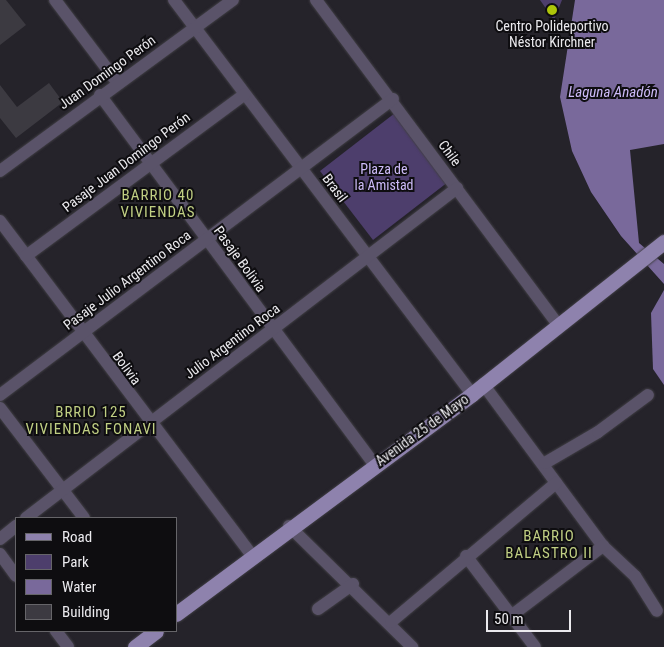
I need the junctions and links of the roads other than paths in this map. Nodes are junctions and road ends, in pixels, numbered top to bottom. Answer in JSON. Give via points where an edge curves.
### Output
{"nodes":[{"id":1,"x":55,"y":0,"type":"edge"},
{"id":2,"x":174,"y":0,"type":"edge"},
{"id":3,"x":233,"y":0,"type":"edge"},
{"id":4,"x":316,"y":0,"type":"edge"},
{"id":5,"x":195,"y":28,"type":"junction"},
{"id":6,"x":117,"y":82,"type":"junction"},
{"id":7,"x":245,"y":94,"type":"junction"},
{"id":8,"x":100,"y":95,"type":"junction"},
{"id":9,"x":393,"y":100,"type":"junction"},
{"id":10,"x":150,"y":163,"type":"junction"},
{"id":11,"x":302,"y":170,"type":"junction"},
{"id":12,"x":0,"y":171,"type":"edge"},
{"id":13,"x":457,"y":188,"type":"junction"},
{"id":14,"x":0,"y":221,"type":"edge"},
{"id":15,"x":207,"y":239,"type":"junction"},
{"id":16,"x":664,"y":242,"type":"edge"},
{"id":17,"x":26,"y":256,"type":"junction"},
{"id":18,"x":368,"y":257,"type":"junction"},
{"id":19,"x":558,"y":325,"type":"junction"},
{"id":20,"x":273,"y":329,"type":"junction"},
{"id":21,"x":83,"y":332,"type":"junction"},
{"id":22,"x":478,"y":389,"type":"junction"},
{"id":23,"x":0,"y":395,"type":"edge"},
{"id":24,"x":648,"y":395,"type":"dead end"},
{"id":25,"x":0,"y":408,"type":"edge"},
{"id":26,"x":148,"y":423,"type":"junction"},
{"id":27,"x":545,"y":463,"type":"junction"},
{"id":28,"x":375,"y":465,"type":"junction"},
{"id":29,"x":556,"y":483,"type":"junction"},
{"id":30,"x":62,"y":490,"type":"junction"},
{"id":31,"x":27,"y":517,"type":"edge"},
{"id":32,"x":83,"y":517,"type":"edge"},
{"id":33,"x":289,"y":526,"type":"junction"},
{"id":34,"x":15,"y":527,"type":"edge"},
{"id":35,"x":0,"y":538,"type":"edge"},
{"id":36,"x":603,"y":546,"type":"junction"},
{"id":37,"x":0,"y":554,"type":"edge"},
{"id":38,"x":252,"y":555,"type":"junction"},
{"id":39,"x":466,"y":556,"type":"junction"},
{"id":40,"x":15,"y":575,"type":"edge"},
{"id":41,"x":353,"y":584,"type":"junction"},
{"id":42,"x":318,"y":609,"type":"dead end"},
{"id":43,"x":657,"y":611,"type":"dead end"},
{"id":44,"x":178,"y":612,"type":"edge"},
{"id":45,"x":511,"y":616,"type":"junction"},
{"id":46,"x":391,"y":622,"type":"junction"},
{"id":47,"x":57,"y":632,"type":"edge"},
{"id":48,"x":155,"y":632,"type":"edge"},
{"id":49,"x":68,"y":647,"type":"edge"},
{"id":50,"x":135,"y":647,"type":"edge"},
{"id":51,"x":412,"y":647,"type":"edge"},
{"id":52,"x":535,"y":647,"type":"edge"}],
"edges":[{"from":1,"to":6,"type":"street"},
{"from":2,"to":5,"type":"street","name":"Brasil"},
{"from":3,"to":5,"type":"street","name":"Juan Domingo Perón"},
{"from":4,"to":9,"type":"street","name":"Chile"},
{"from":5,"to":6,"type":"street","name":"Juan Domingo Perón"},
{"from":5,"to":7,"type":"street","name":"Brasil"},
{"from":6,"to":8,"type":"street","name":"Juan Domingo Perón"},
{"from":7,"to":10,"type":"street","name":"Pasaje Juan Domingo Perón"},
{"from":7,"to":11,"type":"street","name":"Brasil"},
{"from":8,"to":10,"type":"street","name":"Pasaje Bolivia"},
{"from":8,"to":12,"type":"street","name":"Juan Domingo Perón"},
{"from":9,"to":11,"type":"street","name":"Pasaje Julio Argentino Roca"},
{"from":9,"to":13,"type":"street","name":"Chile"},
{"from":10,"to":15,"type":"street","name":"Pasaje Bolivia"},
{"from":10,"to":17,"type":"street","name":"Pasaje Juan Domingo Perón"},
{"from":11,"to":15,"type":"street","name":"Pasaje Julio Argentino Roca"},
{"from":11,"to":18,"type":"street","name":"Brasil"},
{"from":13,"to":18,"type":"street","name":"Julio Argentino Roca"},
{"from":13,"to":19,"type":"street","name":"Chile"},
{"from":14,"to":17,"type":"street","name":"Bolivia"},
{"from":15,"to":20,"type":"street","name":"Pasaje Bolivia"},
{"from":15,"to":21,"type":"street","name":"Pasaje Julio Argentino Roca"},
{"from":16,"to":19,"type":"main road","name":"Avenida 25 de Mayo"},
{"from":17,"to":21,"type":"street","name":"Bolivia"},
{"from":18,"to":20,"type":"street","name":"Julio Argentino Roca"},
{"from":18,"to":22,"type":"street","name":"Brasil"},
{"from":19,"to":22,"type":"main road","name":"Avenida 25 de Mayo"},
{"from":20,"to":26,"type":"street","name":"Julio Argentino Roca"},
{"from":20,"to":28,"type":"street","name":"Pasaje Bolivia"},
{"from":21,"to":23,"type":"street","name":"Pasaje Julio Argentino Roca"},
{"from":21,"to":26,"type":"street","name":"Bolivia"},
{"from":22,"to":27,"type":"street","name":"Brasil"},
{"from":22,"to":28,"type":"main road","name":"Avenida 25 de Mayo"},
{"from":24,"to":27,"type":"street","via":[[598,432]]},
{"from":25,"to":30,"type":"street"},
{"from":26,"to":30,"type":"street","name":"Julio Argentino Roca"},
{"from":26,"to":38,"type":"street","name":"Bolivia"},
{"from":27,"to":29,"type":"street","name":"Brasil"},
{"from":28,"to":33,"type":"main road","name":"Avenida 25 de Mayo"},
{"from":29,"to":36,"type":"street","name":"Brasil"},
{"from":29,"to":39,"type":"street"},
{"from":30,"to":31,"type":"street","name":"Julio Argentino Roca"},
{"from":30,"to":32,"type":"street"},
{"from":33,"to":38,"type":"main road","name":"Avenida 25 de Mayo"},
{"from":33,"to":41,"type":"street"},
{"from":34,"to":35,"type":"street"},
{"from":36,"to":43,"type":"street","name":"Brasil","via":[[635,576]]},
{"from":36,"to":45,"type":"street"},
{"from":37,"to":40,"type":"street"},
{"from":38,"to":44,"type":"main road","name":"Avenida 25 de Mayo"},
{"from":39,"to":45,"type":"street"},
{"from":39,"to":46,"type":"street"},
{"from":41,"to":42,"type":"street"},
{"from":41,"to":46,"type":"street"},
{"from":45,"to":52,"type":"street"},
{"from":46,"to":51,"type":"street"},
{"from":47,"to":49,"type":"street"},
{"from":48,"to":50,"type":"main road"}]}
